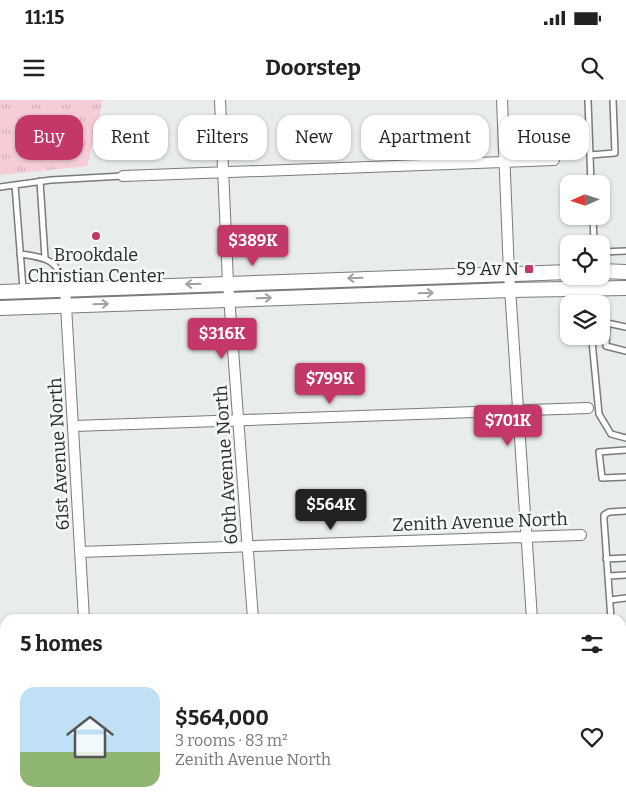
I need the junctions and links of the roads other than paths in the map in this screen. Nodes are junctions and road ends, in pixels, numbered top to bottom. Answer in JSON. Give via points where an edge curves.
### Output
{"nodes":[{"id":1,"x":220,"y":100,"type":"edge"},
{"id":2,"x":502,"y":100,"type":"edge"},
{"id":3,"x":588,"y":100,"type":"edge"},
{"id":4,"x":613,"y":100,"type":"edge"},
{"id":5,"x":590,"y":155,"type":"junction"},
{"id":6,"x":554,"y":160,"type":"dead end"},
{"id":7,"x":504,"y":161,"type":"junction"},
{"id":8,"x":225,"y":171,"type":"junction"},
{"id":9,"x":591,"y":175,"type":"edge"},
{"id":10,"x":123,"y":176,"type":"joint"},
{"id":11,"x":40,"y":181,"type":"junction"},
{"id":12,"x":15,"y":185,"type":"junction"},
{"id":13,"x":0,"y":187,"type":"edge"},
{"id":14,"x":626,"y":251,"type":"edge"},
{"id":15,"x":610,"y":252,"type":"edge"},
{"id":16,"x":20,"y":254,"type":"junction"},
{"id":17,"x":45,"y":258,"type":"junction"},
{"id":18,"x":560,"y":272,"type":"edge"},
{"id":19,"x":610,"y":272,"type":"edge"},
{"id":20,"x":626,"y":272,"type":"edge"},
{"id":21,"x":509,"y":273,"type":"junction"},
{"id":22,"x":228,"y":282,"type":"junction"},
{"id":23,"x":66,"y":288,"type":"junction"},
{"id":24,"x":590,"y":288,"type":"junction"},
{"id":25,"x":626,"y":288,"type":"edge"},
{"id":26,"x":23,"y":290,"type":"junction"},
{"id":27,"x":511,"y":290,"type":"junction"},
{"id":28,"x":0,"y":292,"type":"edge"},
{"id":29,"x":590,"y":295,"type":"edge"},
{"id":30,"x":230,"y":299,"type":"junction"},
{"id":31,"x":66,"y":305,"type":"junction"},
{"id":32,"x":0,"y":308,"type":"edge"},
{"id":33,"x":610,"y":323,"type":"edge"},
{"id":34,"x":626,"y":326,"type":"edge"},
{"id":35,"x":593,"y":345,"type":"edge"},
{"id":36,"x":606,"y":345,"type":"edge"},
{"id":37,"x":626,"y":351,"type":"edge"},
{"id":38,"x":588,"y":408,"type":"dead end"},
{"id":39,"x":518,"y":411,"type":"junction"},
{"id":40,"x":239,"y":421,"type":"junction"},
{"id":41,"x":74,"y":426,"type":"junction"},
{"id":42,"x":626,"y":438,"type":"edge"},
{"id":43,"x":626,"y":450,"type":"edge"},
{"id":44,"x":626,"y":476,"type":"edge"},
{"id":45,"x":626,"y":511,"type":"edge"},
{"id":46,"x":582,"y":535,"type":"dead end"},
{"id":47,"x":526,"y":536,"type":"junction"},
{"id":48,"x":248,"y":546,"type":"junction"},
{"id":49,"x":80,"y":552,"type":"junction"},
{"id":50,"x":626,"y":558,"type":"edge"},
{"id":51,"x":606,"y":559,"type":"junction"},
{"id":52,"x":626,"y":575,"type":"edge"},
{"id":53,"x":608,"y":576,"type":"junction"},
{"id":54,"x":626,"y":598,"type":"edge"},
{"id":55,"x":610,"y":600,"type":"junction"},
{"id":56,"x":84,"y":614,"type":"edge"},
{"id":57,"x":253,"y":614,"type":"edge"},
{"id":58,"x":532,"y":614,"type":"edge"},
{"id":59,"x":611,"y":614,"type":"edge"}],
"edges":[{"from":1,"to":8,"type":"street","name":"60th Avenue North"},
{"from":2,"to":7,"type":"street"},
{"from":3,"to":5,"type":"lane"},
{"from":4,"to":5,"type":"lane","via":[[615,153]]},
{"from":5,"to":9,"type":"lane"},
{"from":6,"to":7,"type":"street"},
{"from":7,"to":8,"type":"street"},
{"from":7,"to":21,"type":"street"},
{"from":8,"to":10,"type":"street"},
{"from":8,"to":22,"type":"street","name":"60th Avenue North"},
{"from":10,"to":11,"type":"lane"},
{"from":11,"to":12,"type":"lane"},
{"from":11,"to":17,"type":"lane"},
{"from":12,"to":13,"type":"lane"},
{"from":12,"to":16,"type":"lane"},
{"from":14,"to":15,"type":"lane"},
{"from":16,"to":17,"type":"lane"},
{"from":16,"to":26,"type":"lane"},
{"from":17,"to":23,"type":"lane","via":[[62,273]]},
{"from":18,"to":21,"type":"street"},
{"from":19,"to":20,"type":"street"},
{"from":21,"to":22,"type":"street","one_way":true},
{"from":21,"to":27,"type":"street"},
{"from":22,"to":23,"type":"street","one_way":true},
{"from":22,"to":30,"type":"street","name":"60th Avenue North"},
{"from":23,"to":26,"type":"street"},
{"from":23,"to":31,"type":"street","name":"61st Avenue North"},
{"from":24,"to":25,"type":"street"},
{"from":24,"to":27,"type":"street"},
{"from":24,"to":29,"type":"lane"},
{"from":26,"to":28,"type":"street"},
{"from":30,"to":27,"type":"street","one_way":true},
{"from":27,"to":39,"type":"street"},
{"from":31,"to":30,"type":"street","one_way":true},
{"from":30,"to":40,"type":"street","name":"60th Avenue North"},
{"from":31,"to":32,"type":"street"},
{"from":31,"to":41,"type":"street","name":"61st Avenue North"},
{"from":33,"to":34,"type":"lane"},
{"from":35,"to":42,"type":"lane","via":[[599,414],[611,434]]},
{"from":36,"to":37,"type":"lane"},
{"from":38,"to":39,"type":"street"},
{"from":39,"to":40,"type":"street"},
{"from":39,"to":47,"type":"street"},
{"from":40,"to":41,"type":"street"},
{"from":40,"to":48,"type":"street","name":"60th Avenue North"},
{"from":41,"to":49,"type":"street","name":"61st Avenue North"},
{"from":43,"to":44,"type":"lane","via":[[600,452],[602,478]]},
{"from":45,"to":51,"type":"lane","via":[[604,515]]},
{"from":46,"to":47,"type":"street","name":"Zenith Avenue North"},
{"from":47,"to":48,"type":"street","name":"Zenith Avenue North"},
{"from":47,"to":58,"type":"street"},
{"from":48,"to":49,"type":"street","name":"Zenith Avenue North"},
{"from":48,"to":57,"type":"street","name":"60th Avenue North"},
{"from":49,"to":56,"type":"street","name":"61st Avenue North"},
{"from":50,"to":51,"type":"lane"},
{"from":51,"to":53,"type":"lane"},
{"from":52,"to":53,"type":"lane"},
{"from":53,"to":55,"type":"lane"},
{"from":54,"to":55,"type":"lane"},
{"from":55,"to":59,"type":"lane"}]}
